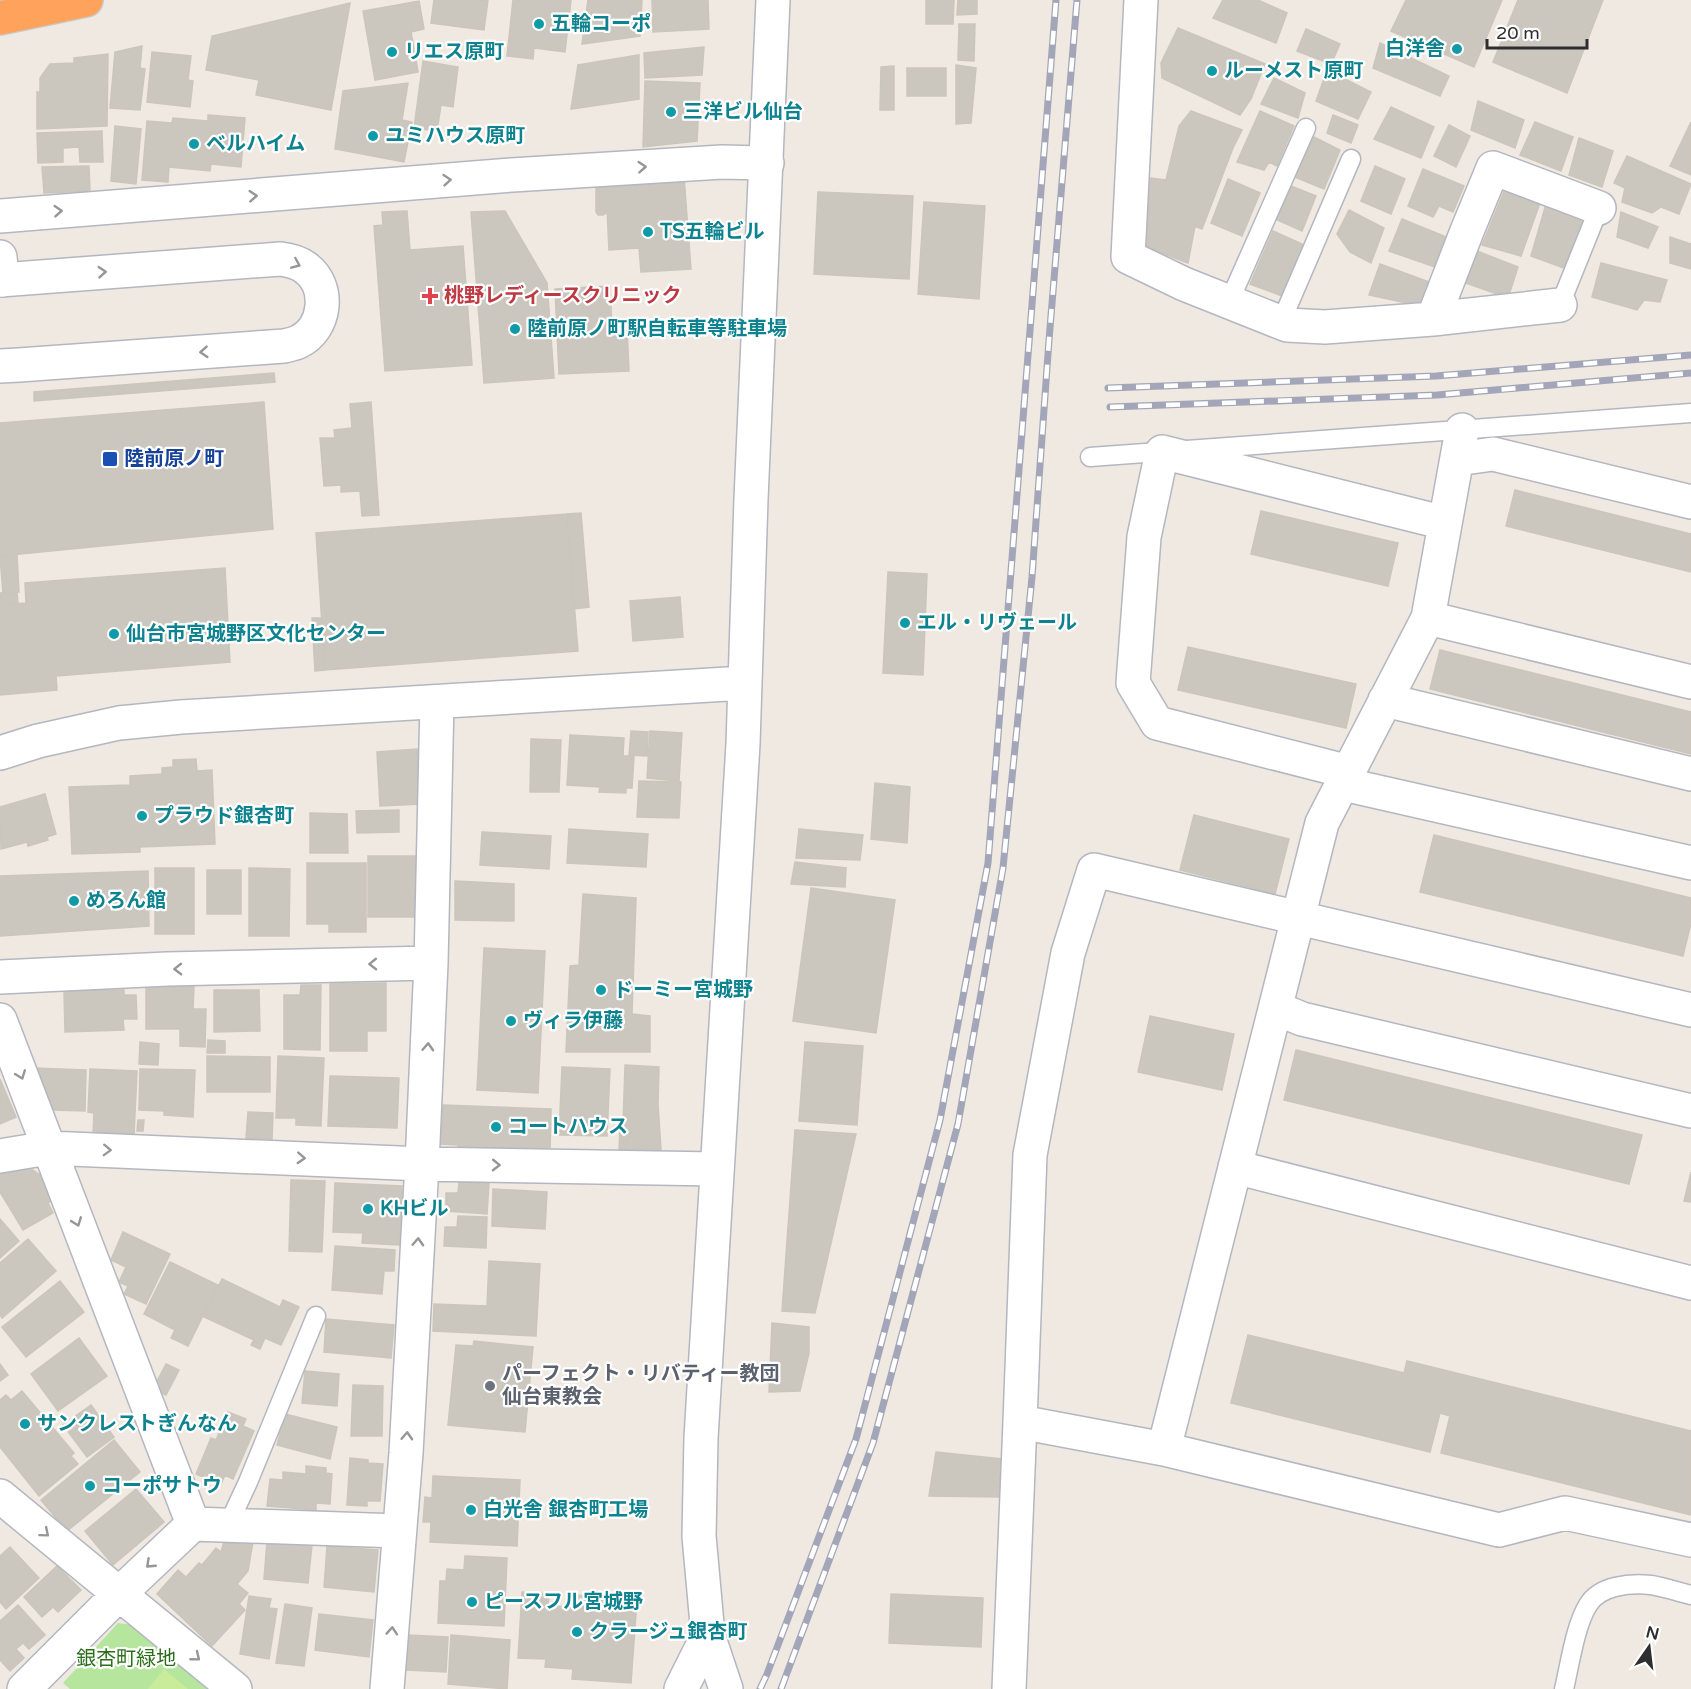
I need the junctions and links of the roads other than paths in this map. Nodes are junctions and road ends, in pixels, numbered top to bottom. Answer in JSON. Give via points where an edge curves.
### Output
{"nodes":[{"id":1,"x":86,"y":0,"type":"edge"},
{"id":2,"x":773,"y":0,"type":"edge"},
{"id":3,"x":1141,"y":0,"type":"edge"},
{"id":4,"x":0,"y":18,"type":"edge"},
{"id":5,"x":1306,"y":129,"type":"dead end"},
{"id":6,"x":1351,"y":159,"type":"dead end"},
{"id":7,"x":767,"y":163,"type":"junction"},
{"id":8,"x":1599,"y":208,"type":"joint"},
{"id":9,"x":0,"y":216,"type":"edge"},
{"id":10,"x":1,"y":272,"type":"edge"},
{"id":11,"x":1229,"y":302,"type":"junction"},
{"id":12,"x":1560,"y":305,"type":"joint"},
{"id":13,"x":1433,"y":318,"type":"junction"},
{"id":14,"x":1281,"y":322,"type":"junction"},
{"id":15,"x":0,"y":366,"type":"edge"},
{"id":16,"x":1691,"y":413,"type":"edge"},
{"id":17,"x":1460,"y":444,"type":"junction"},
{"id":18,"x":1162,"y":452,"type":"junction"},
{"id":19,"x":1090,"y":457,"type":"dead end"},
{"id":20,"x":1691,"y":502,"type":"edge"},
{"id":21,"x":1445,"y":523,"type":"junction"},
{"id":22,"x":1428,"y":618,"type":"junction"},
{"id":23,"x":1691,"y":682,"type":"edge"},
{"id":24,"x":744,"y":683,"type":"junction"},
{"id":25,"x":1385,"y":700,"type":"junction"},
{"id":26,"x":437,"y":702,"type":"junction"},
{"id":27,"x":0,"y":753,"type":"edge"},
{"id":28,"x":1691,"y":774,"type":"edge"},
{"id":29,"x":1346,"y":778,"type":"junction"},
{"id":30,"x":1691,"y":863,"type":"edge"},
{"id":31,"x":1298,"y":919,"type":"junction"},
{"id":32,"x":431,"y":963,"type":"junction"},
{"id":33,"x":0,"y":977,"type":"edge"},
{"id":34,"x":1276,"y":1008,"type":"junction"},
{"id":35,"x":1691,"y":1010,"type":"edge"},
{"id":36,"x":0,"y":1020,"type":"edge"},
{"id":37,"x":1691,"y":1112,"type":"edge"},
{"id":38,"x":48,"y":1148,"type":"junction"},
{"id":39,"x":0,"y":1156,"type":"edge"},
{"id":40,"x":423,"y":1164,"type":"junction"},
{"id":41,"x":1235,"y":1167,"type":"junction"},
{"id":42,"x":716,"y":1169,"type":"junction"},
{"id":43,"x":1691,"y":1282,"type":"edge"},
{"id":44,"x":316,"y":1316,"type":"dead end"},
{"id":45,"x":1020,"y":1422,"type":"junction"},
{"id":46,"x":1164,"y":1449,"type":"junction"},
{"id":47,"x":0,"y":1496,"type":"edge"},
{"id":48,"x":193,"y":1524,"type":"junction"},
{"id":49,"x":228,"y":1525,"type":"junction"},
{"id":50,"x":399,"y":1531,"type":"junction"},
{"id":51,"x":1691,"y":1540,"type":"edge"},
{"id":52,"x":118,"y":1594,"type":"junction"},
{"id":53,"x":1691,"y":1595,"type":"edge"},
{"id":54,"x":708,"y":1635,"type":"junction"},
{"id":55,"x":24,"y":1689,"type":"edge"},
{"id":56,"x":236,"y":1689,"type":"edge"},
{"id":57,"x":387,"y":1689,"type":"edge"},
{"id":58,"x":681,"y":1689,"type":"edge"},
{"id":59,"x":726,"y":1689,"type":"edge"},
{"id":60,"x":1009,"y":1689,"type":"edge"},
{"id":61,"x":1564,"y":1689,"type":"edge"}],
"edges":[{"from":1,"to":4,"type":"highway"},
{"from":2,"to":7,"type":"street"},
{"from":3,"to":11,"type":"street","via":[[1128,257]]},
{"from":5,"to":11,"type":"lane"},
{"from":6,"to":14,"type":"lane"},
{"from":9,"to":7,"type":"street","one_way":true,"via":[[512,175],[722,162]]},
{"from":7,"to":24,"type":"street"},
{"from":8,"to":12,"type":"lane"},
{"from":8,"to":13,"type":"street","via":[[1493,168]]},
{"from":10,"to":15,"type":"street","one_way":true,"via":[[280,258],[307,269],[322,293],[323,308],[310,333],[284,346]]},
{"from":11,"to":14,"type":"street"},
{"from":12,"to":13,"type":"street"},
{"from":13,"to":14,"type":"street","via":[[1325,327]]},
{"from":16,"to":17,"type":"lane"},
{"from":17,"to":18,"type":"lane"},
{"from":17,"to":20,"type":"street"},
{"from":17,"to":21,"type":"street"},
{"from":18,"to":19,"type":"lane"},
{"from":18,"to":21,"type":"street"},
{"from":18,"to":29,"type":"street","via":[[1144,537],[1132,683],[1157,723]]},
{"from":21,"to":22,"type":"street"},
{"from":22,"to":23,"type":"street"},
{"from":22,"to":25,"type":"street"},
{"from":24,"to":26,"type":"street"},
{"from":24,"to":42,"type":"street"},
{"from":25,"to":28,"type":"street"},
{"from":25,"to":29,"type":"street"},
{"from":26,"to":27,"type":"street","via":[[119,723]]},
{"from":26,"to":32,"type":"street"},
{"from":29,"to":30,"type":"street"},
{"from":29,"to":31,"type":"street","via":[[1322,823]]},
{"from":31,"to":34,"type":"street"},
{"from":31,"to":35,"type":"street"},
{"from":31,"to":45,"type":"street","via":[[1094,870],[1068,953],[1029,1155]]},
{"from":32,"to":33,"type":"street","one_way":true},
{"from":40,"to":32,"type":"street","one_way":true},
{"from":34,"to":37,"type":"street","via":[[1302,1019]]},
{"from":34,"to":41,"type":"street"},
{"from":36,"to":38,"type":"street","one_way":true},
{"from":38,"to":39,"type":"street"},
{"from":38,"to":40,"type":"street","one_way":true},
{"from":38,"to":48,"type":"street","one_way":true},
{"from":40,"to":42,"type":"street","one_way":true},
{"from":50,"to":40,"type":"street","one_way":true},
{"from":41,"to":43,"type":"street"},
{"from":41,"to":46,"type":"street"},
{"from":42,"to":54,"type":"street","via":[[699,1536]]},
{"from":44,"to":49,"type":"lane"},
{"from":45,"to":46,"type":"street"},
{"from":45,"to":60,"type":"street"},
{"from":46,"to":51,"type":"street","via":[[1499,1530],[1565,1513]]},
{"from":47,"to":52,"type":"street","one_way":true},
{"from":48,"to":49,"type":"street"},
{"from":48,"to":52,"type":"street","one_way":true},
{"from":49,"to":50,"type":"street"},
{"from":57,"to":50,"type":"street","one_way":true},
{"from":52,"to":55,"type":"street"},
{"from":52,"to":56,"type":"street","one_way":true},
{"from":53,"to":61,"type":"lane","via":[[1625,1584],[1604,1591],[1589,1603],[1580,1622]]},
{"from":54,"to":58,"type":"street"},
{"from":54,"to":59,"type":"street"}]}
